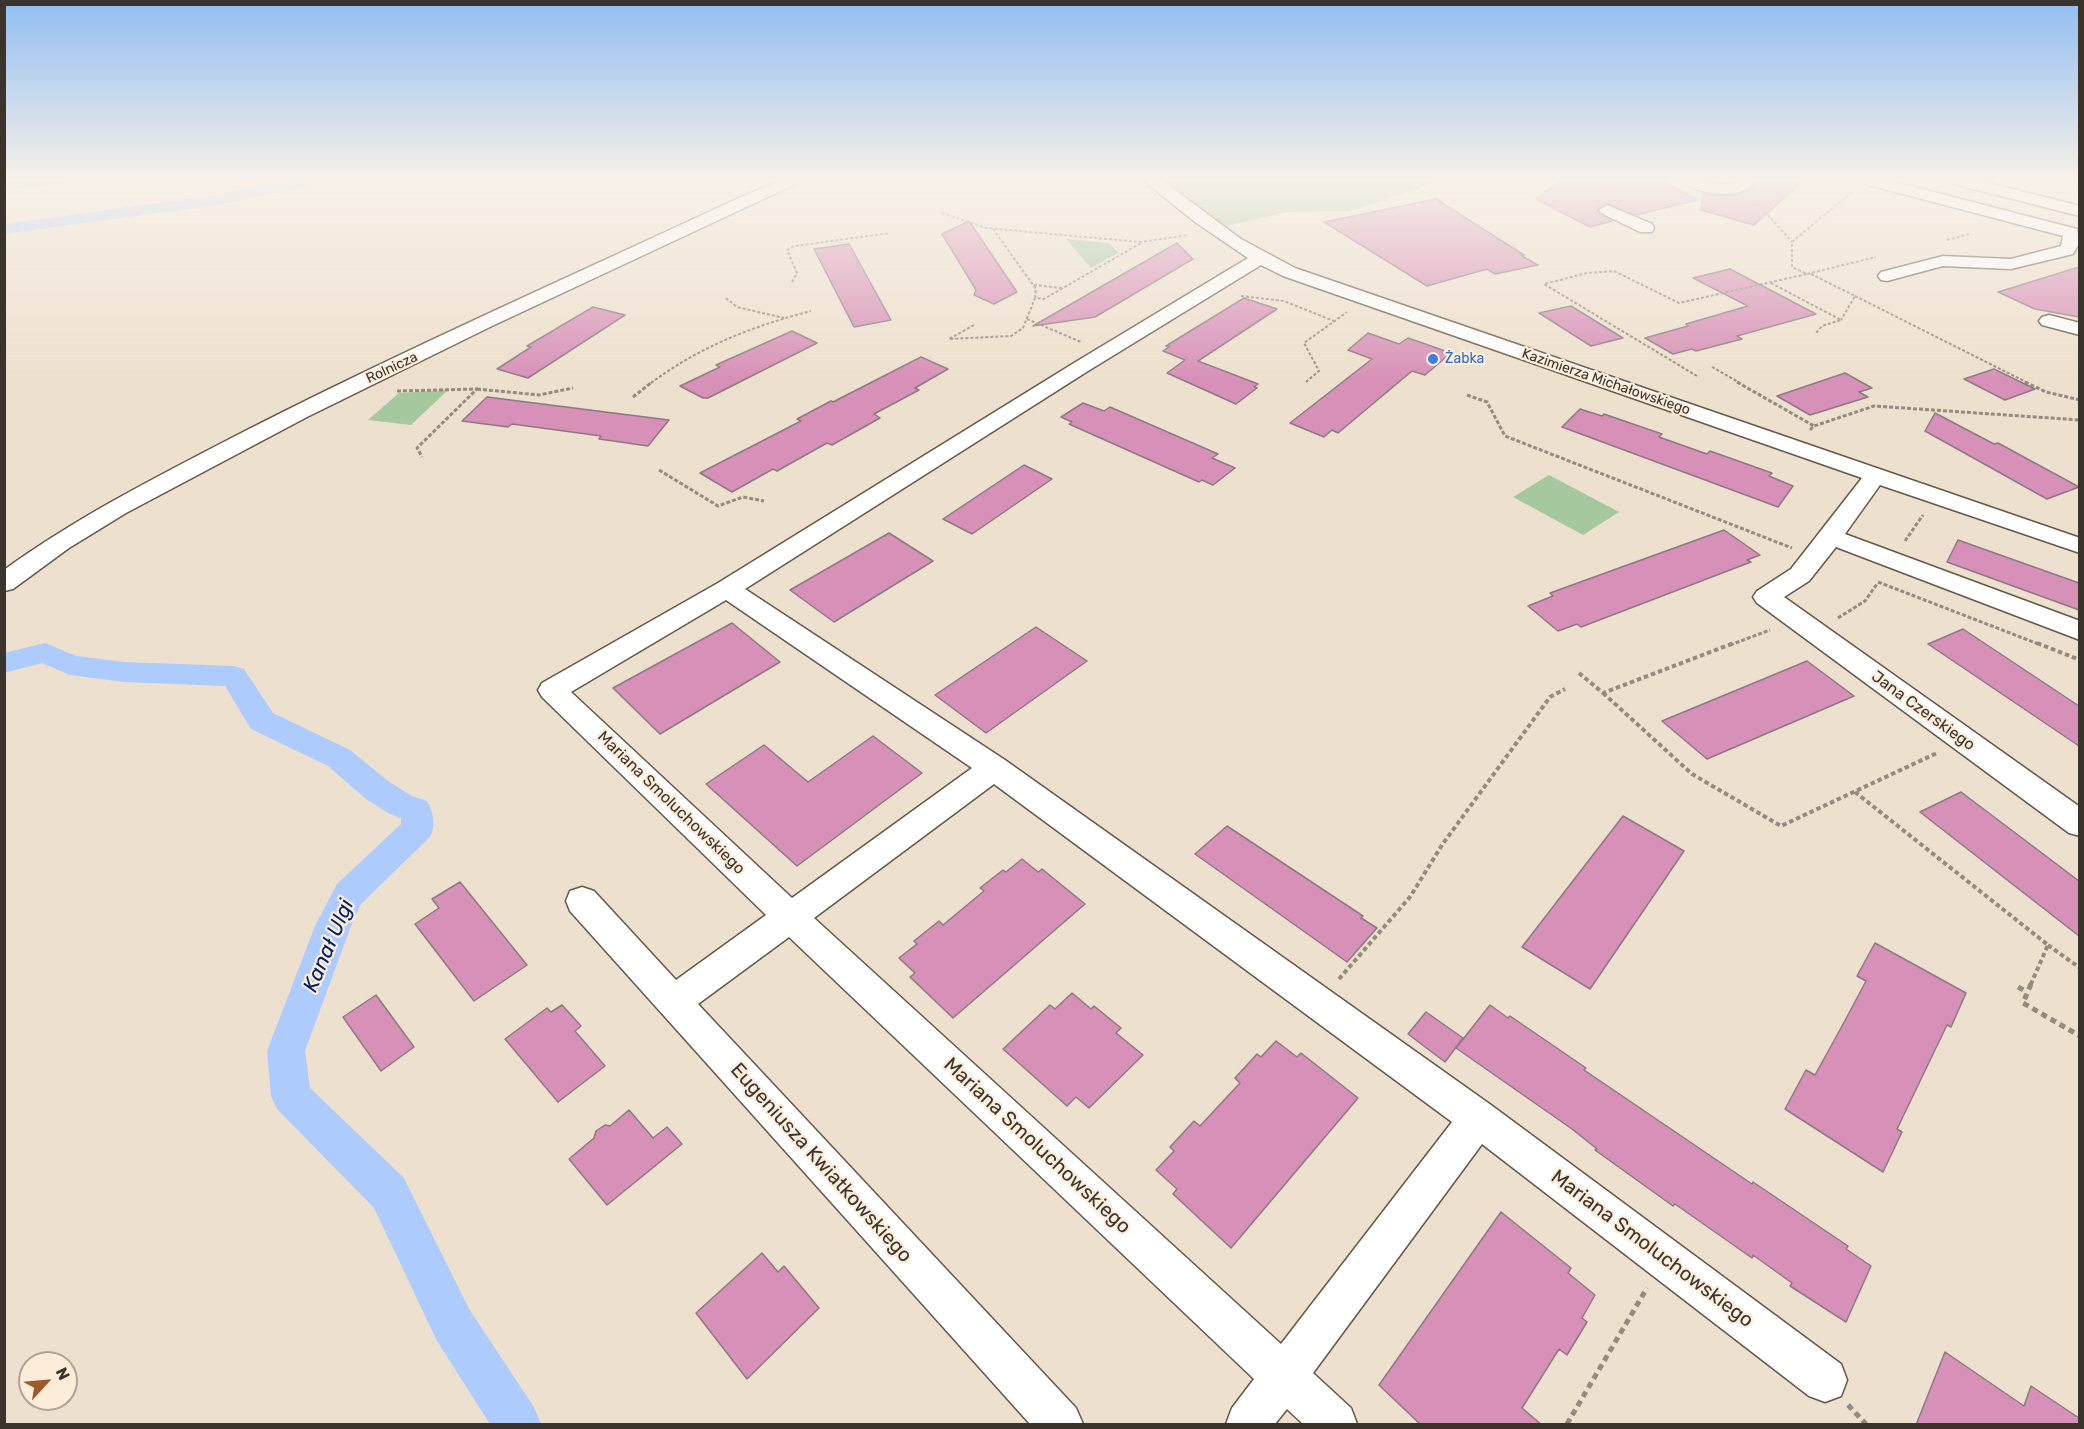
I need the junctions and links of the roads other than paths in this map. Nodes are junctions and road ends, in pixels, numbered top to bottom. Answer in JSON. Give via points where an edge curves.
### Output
{"nodes":[{"id":1,"x":645,"y":248,"type":"edge"},
{"id":2,"x":1243,"y":248,"type":"edge"},
{"id":3,"x":2068,"y":248,"type":"edge"},
{"id":4,"x":1259,"y":259,"type":"junction"},
{"id":5,"x":1887,"y":276,"type":"dead end"},
{"id":6,"x":2049,"y":321,"type":"dead end"},
{"id":7,"x":2079,"y":329,"type":"edge"},
{"id":8,"x":1875,"y":476,"type":"junction"},
{"id":9,"x":1831,"y":537,"type":"junction"},
{"id":10,"x":2079,"y":546,"type":"edge"},
{"id":11,"x":4,"y":582,"type":"edge"},
{"id":12,"x":727,"y":589,"type":"junction"},
{"id":13,"x":2079,"y":631,"type":"edge"},
{"id":14,"x":994,"y":768,"type":"junction"},
{"id":15,"x":2079,"y":824,"type":"edge"},
{"id":16,"x":582,"y":901,"type":"dead end"},
{"id":17,"x":790,"y":917,"type":"junction"},
{"id":18,"x":673,"y":1002,"type":"junction"},
{"id":19,"x":1478,"y":1118,"type":"junction"},
{"id":20,"x":1284,"y":1375,"type":"junction"},
{"id":21,"x":1825,"y":1380,"type":"dead end"},
{"id":22,"x":1060,"y":1425,"type":"edge"},
{"id":23,"x":1248,"y":1425,"type":"edge"},
{"id":24,"x":1335,"y":1425,"type":"edge"}],
"edges":[{"from":1,"to":11,"type":"street","name":"Rolnicza","via":[[304,409],[105,513]]},
{"from":2,"to":4,"type":"street","name":"Kazimierza Michałowskiego"},
{"from":3,"to":5,"type":"street","via":[[2011,264],[1943,261]]},
{"from":4,"to":8,"type":"street","name":"Kazimierza Michałowskiego"},
{"from":4,"to":12,"type":"street"},
{"from":6,"to":7,"type":"street"},
{"from":8,"to":9,"type":"street"},
{"from":8,"to":10,"type":"street","name":"Kazimierza Michałowskiego"},
{"from":9,"to":13,"type":"street"},
{"from":9,"to":15,"type":"street","name":"Jana Czerskiego","via":[[1800,575],[1766,597]]},
{"from":12,"to":14,"type":"street","name":"Mariana Smoluchowskiego"},
{"from":12,"to":17,"type":"street","name":"Mariana Smoluchowskiego","via":[[552,690]]},
{"from":14,"to":17,"type":"street"},
{"from":14,"to":19,"type":"street","name":"Mariana Smoluchowskiego"},
{"from":16,"to":18,"type":"street","name":"Eugeniusza Kwiatkowskiego"},
{"from":17,"to":18,"type":"street"},
{"from":17,"to":20,"type":"street","name":"Mariana Smoluchowskiego"},
{"from":18,"to":22,"type":"street","name":"Eugeniusza Kwiatkowskiego"},
{"from":19,"to":20,"type":"street"},
{"from":19,"to":21,"type":"street","name":"Mariana Smoluchowskiego"},
{"from":20,"to":23,"type":"street"},
{"from":20,"to":24,"type":"street","name":"Mariana Smoluchowskiego"}]}
